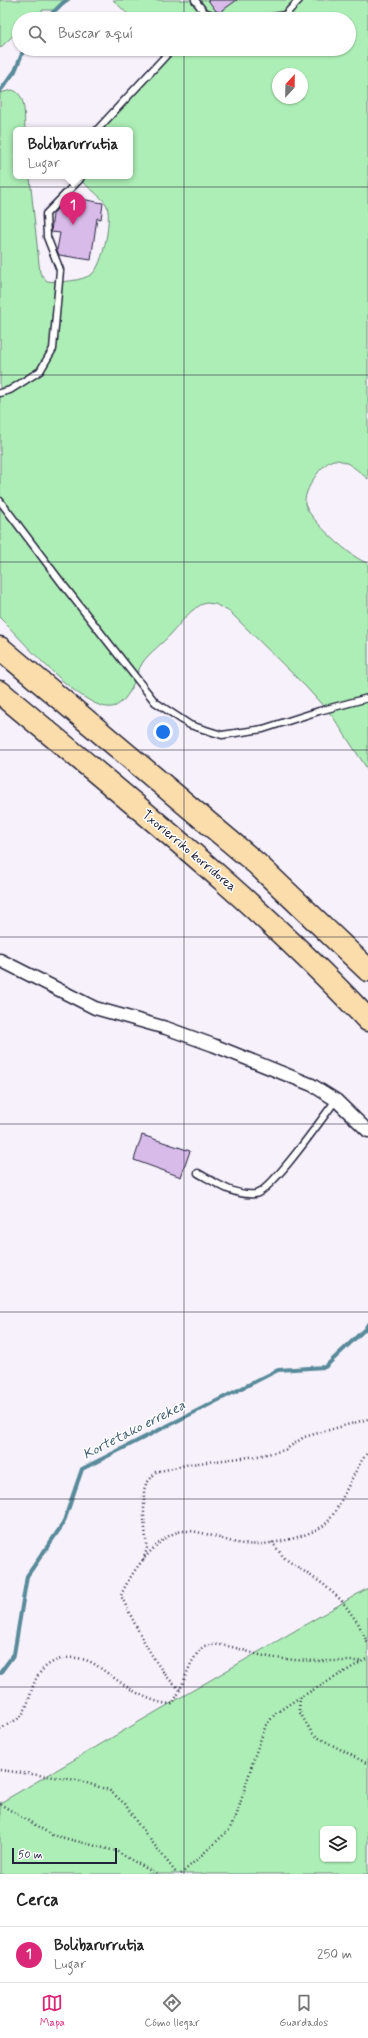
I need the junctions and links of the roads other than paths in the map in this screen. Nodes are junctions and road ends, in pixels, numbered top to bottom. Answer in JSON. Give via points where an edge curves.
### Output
{"nodes":[{"id":1,"x":195,"y":0,"type":"edge"},
{"id":2,"x":299,"y":0,"type":"edge"},
{"id":3,"x":204,"y":12,"type":"edge"},
{"id":4,"x":288,"y":12,"type":"edge"},
{"id":5,"x":166,"y":56,"type":"edge"},
{"id":6,"x":100,"y":127,"type":"edge"},
{"id":7,"x":80,"y":179,"type":"edge"},
{"id":8,"x":0,"y":393,"type":"edge"},
{"id":9,"x":0,"y":501,"type":"edge"},
{"id":10,"x":0,"y":648,"type":"edge"},
{"id":11,"x":0,"y":692,"type":"edge"},
{"id":12,"x":368,"y":698,"type":"edge"},
{"id":13,"x":0,"y":960,"type":"edge"},
{"id":14,"x":368,"y":970,"type":"edge"},
{"id":15,"x":368,"y":1020,"type":"edge"},
{"id":16,"x":336,"y":1100,"type":"junction"},
{"id":17,"x":368,"y":1131,"type":"edge"},
{"id":18,"x":198,"y":1174,"type":"dead end"}],
"edges":[{"from":1,"to":3,"type":"lane"},
{"from":2,"to":4,"type":"lane"},
{"from":5,"to":6,"type":"lane"},
{"from":7,"to":8,"type":"lane","via":[[46,214],[47,237],[60,270],[53,349],[40,371],[10,390]]},
{"from":9,"to":12,"type":"lane","via":[[155,702],[190,725],[222,735],[264,729]]},
{"from":10,"to":14,"type":"highway","via":[[257,864]]},
{"from":11,"to":15,"type":"highway","name":"Txorierriko korridorea","via":[[234,889]]},
{"from":13,"to":16,"type":"street","via":[[95,1008],[166,1028],[213,1045],[312,1085]]},
{"from":16,"to":17,"type":"street"},
{"from":16,"to":18,"type":"lane","via":[[285,1167],[267,1187],[256,1194],[241,1194]]}]}
